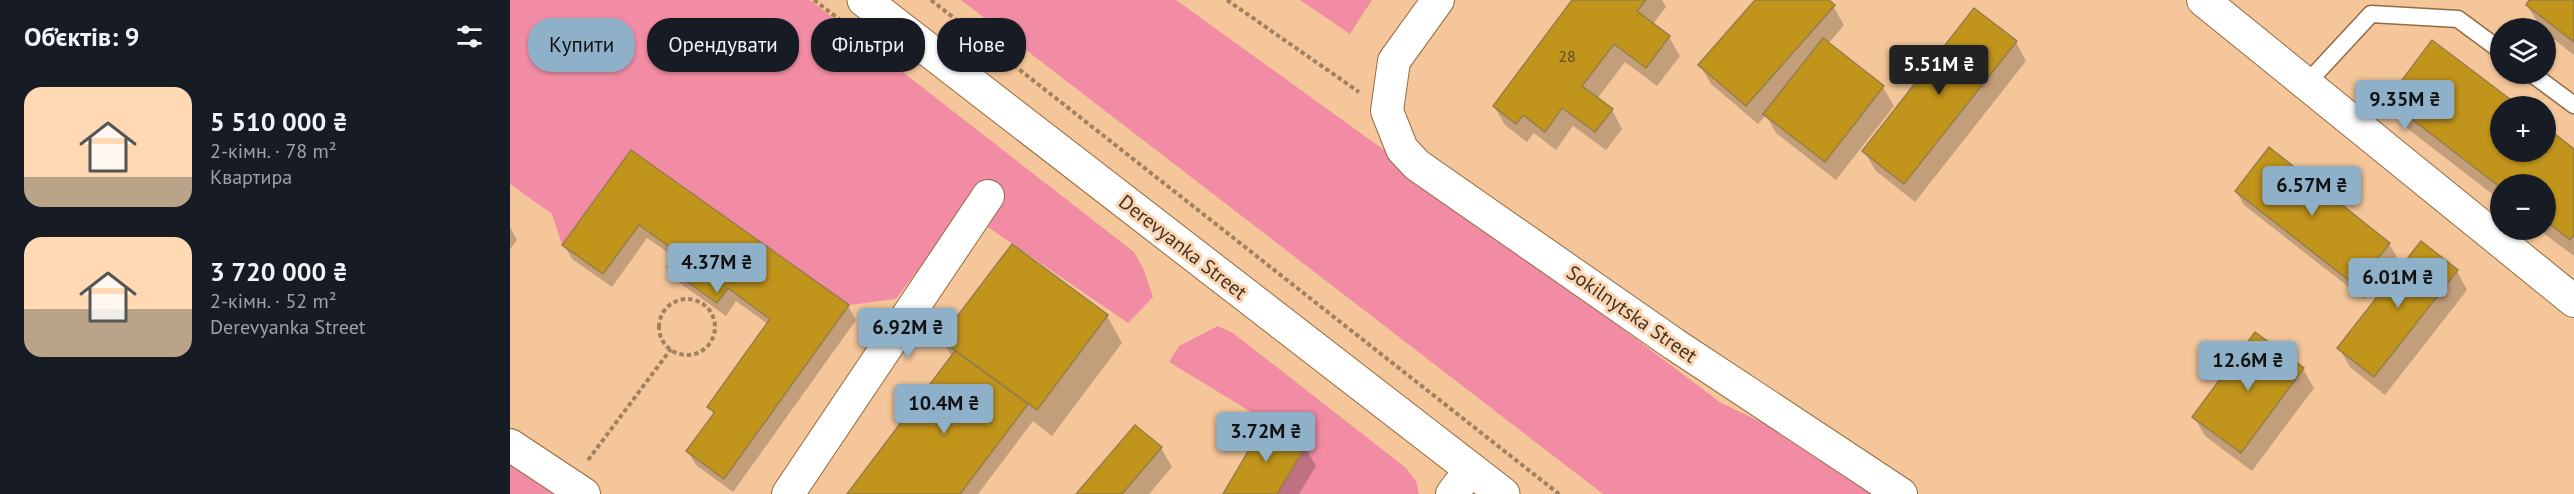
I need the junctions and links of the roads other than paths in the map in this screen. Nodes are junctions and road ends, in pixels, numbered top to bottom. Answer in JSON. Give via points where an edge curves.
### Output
{"nodes":[{"id":1,"x":864,"y":0,"type":"edge"},
{"id":2,"x":1438,"y":0,"type":"edge"},
{"id":3,"x":2204,"y":0,"type":"edge"},
{"id":4,"x":2490,"y":43,"type":"edge"},
{"id":5,"x":2307,"y":83,"type":"junction"},
{"id":6,"x":2546,"y":84,"type":"edge"},
{"id":7,"x":2574,"y":105,"type":"edge"},
{"id":8,"x":988,"y":195,"type":"dead end"},
{"id":9,"x":2574,"y":301,"type":"edge"},
{"id":10,"x":510,"y":445,"type":"edge"},
{"id":11,"x":1462,"y":482,"type":"edge"},
{"id":12,"x":577,"y":489,"type":"edge"},
{"id":13,"x":788,"y":494,"type":"edge"},
{"id":14,"x":1503,"y":494,"type":"edge"},
{"id":15,"x":1901,"y":494,"type":"edge"}],
"edges":[{"from":1,"to":11,"type":"main road","name":"Derevyanka Street"},
{"from":2,"to":15,"type":"street","name":"Sokilnytska Street","via":[[1394,61],[1387,111],[1402,149],[1417,165],[1674,344]]},
{"from":3,"to":5,"type":"street"},
{"from":4,"to":5,"type":"lane","via":[[2458,19],[2371,14]]},
{"from":5,"to":9,"type":"street"},
{"from":6,"to":7,"type":"lane"},
{"from":8,"to":13,"type":"street"},
{"from":10,"to":12,"type":"street"},
{"from":11,"to":14,"type":"main road","name":"Derevyanka Street"}]}
